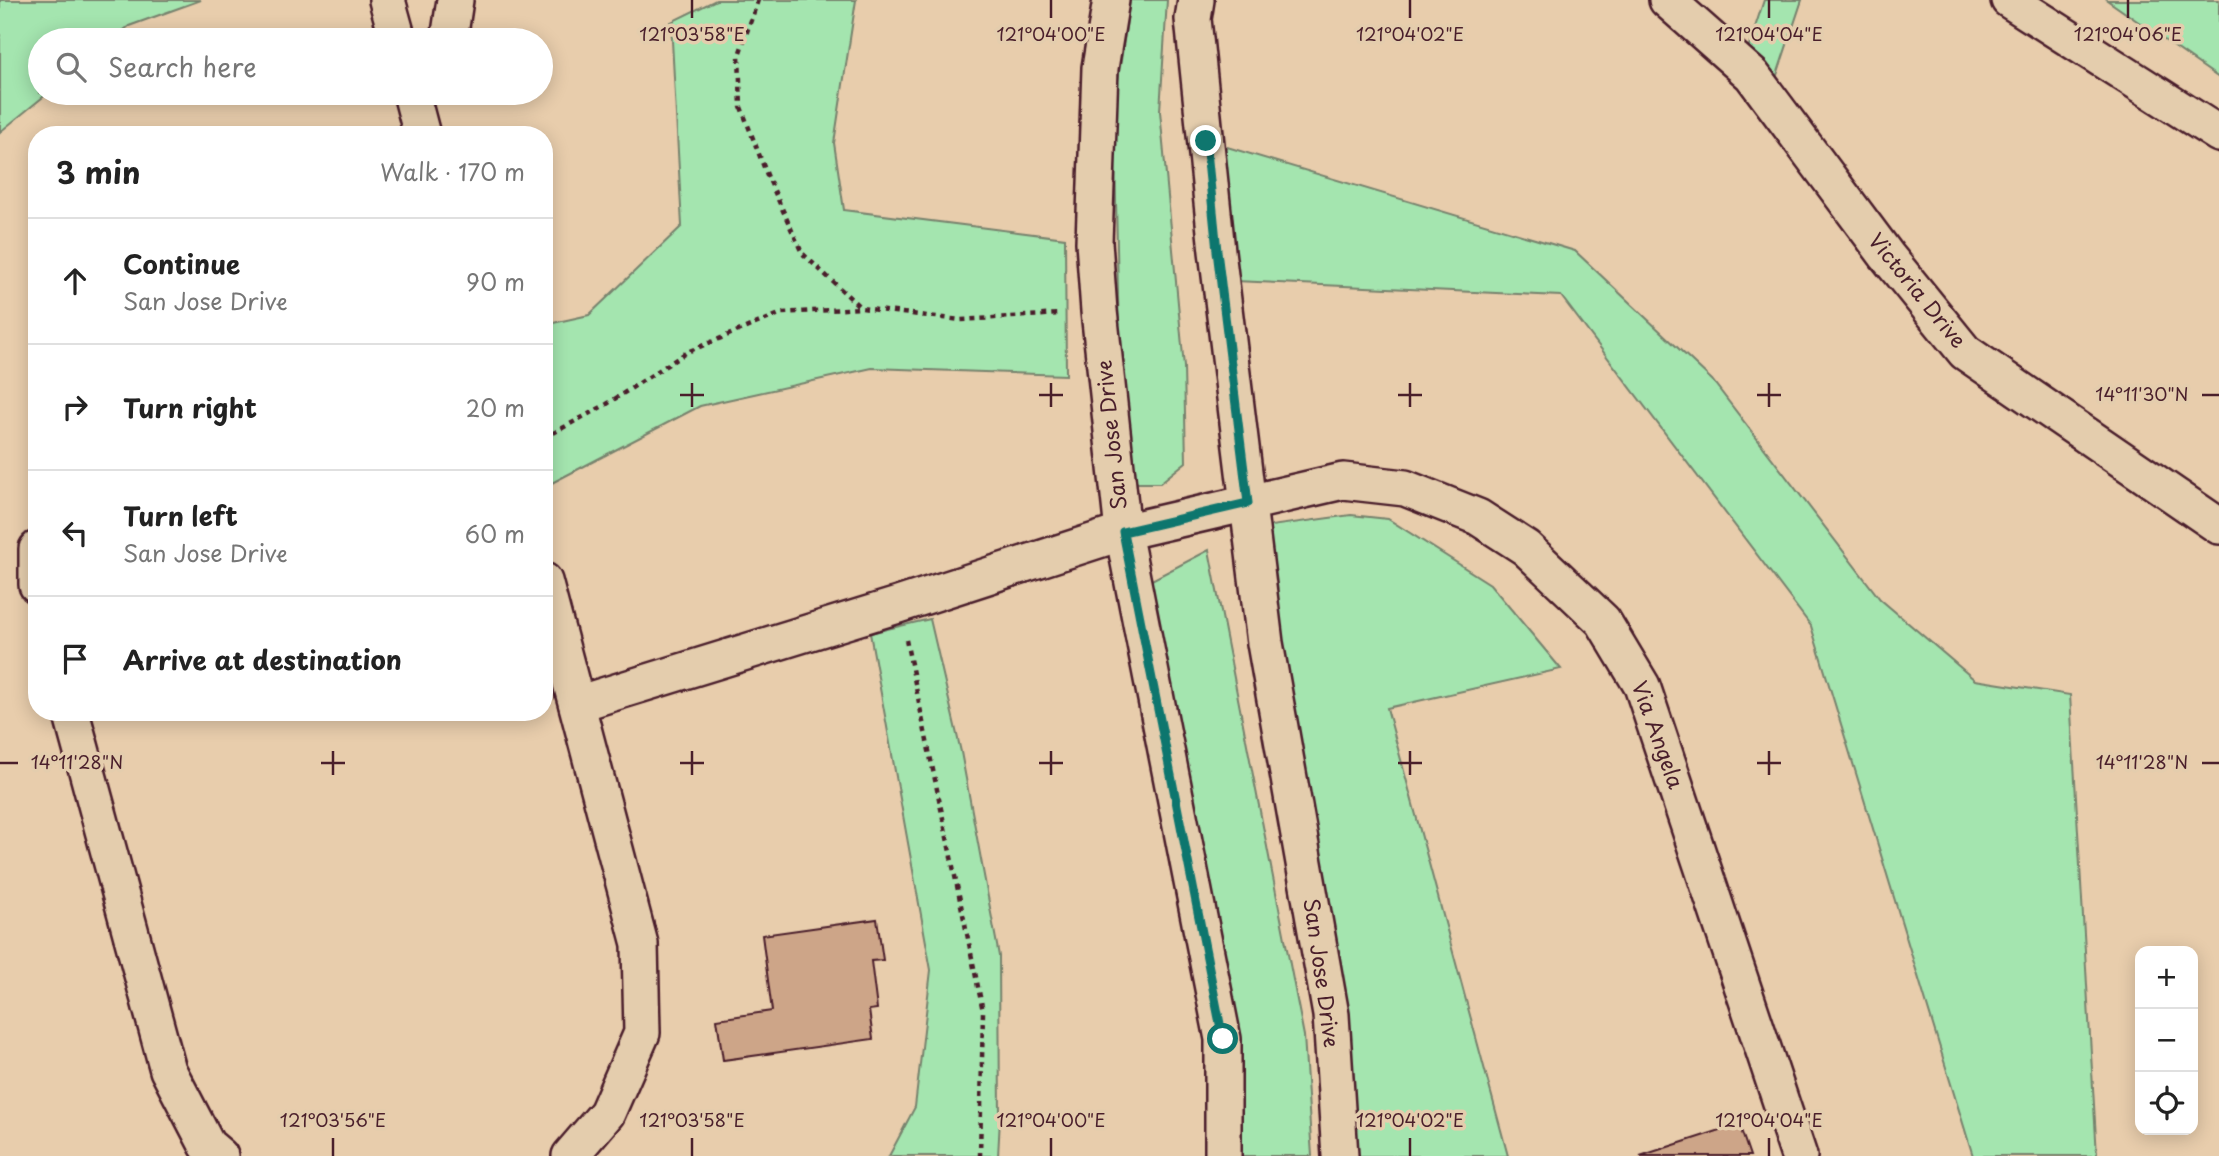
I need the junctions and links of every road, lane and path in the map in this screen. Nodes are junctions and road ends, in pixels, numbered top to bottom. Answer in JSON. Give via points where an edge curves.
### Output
{"nodes":[{"id":1,"x":387,"y":0,"type":"edge"},
{"id":2,"x":454,"y":0,"type":"edge"},
{"id":3,"x":758,"y":0,"type":"edge"},
{"id":4,"x":1111,"y":0,"type":"edge"},
{"id":5,"x":1196,"y":0,"type":"edge"},
{"id":6,"x":1667,"y":0,"type":"edge"},
{"id":7,"x":2009,"y":0,"type":"edge"},
{"id":8,"x":395,"y":28,"type":"edge"},
{"id":9,"x":450,"y":28,"type":"edge"},
{"id":10,"x":414,"y":105,"type":"edge"},
{"id":11,"x":420,"y":126,"type":"edge"},
{"id":12,"x":2219,"y":134,"type":"edge"},
{"id":13,"x":861,"y":308,"type":"junction"},
{"id":14,"x":1099,"y":311,"type":"junction"},
{"id":15,"x":553,"y":433,"type":"edge"},
{"id":16,"x":1248,"y":503,"type":"junction"},
{"id":17,"x":2219,"y":526,"type":"edge"},
{"id":18,"x":1123,"y":532,"type":"junction"},
{"id":19,"x":898,"y":605,"type":"junction"},
{"id":20,"x":553,"y":615,"type":"edge"},
{"id":21,"x":577,"y":704,"type":"junction"},
{"id":22,"x":73,"y":721,"type":"edge"},
{"id":23,"x":220,"y":1156,"type":"edge"},
{"id":24,"x":570,"y":1156,"type":"edge"},
{"id":25,"x":980,"y":1156,"type":"edge"},
{"id":26,"x":1223,"y":1156,"type":"edge"},
{"id":27,"x":1340,"y":1156,"type":"edge"},
{"id":28,"x":1799,"y":1156,"type":"edge"}],
"edges":[{"from":1,"to":8,"type":"street"},
{"from":2,"to":9,"type":"street"},
{"from":3,"to":13,"type":"path","via":[[739,55],[741,107],[802,253]]},
{"from":4,"to":14,"type":"street","name":"San Jose Drive","via":[[1100,68],[1094,242]]},
{"from":5,"to":16,"type":"street","name":"San Jose Drive","via":[[1194,19],[1217,251]]},
{"from":6,"to":17,"type":"street","name":"Victoria Drive","via":[[1752,75],[1965,352]]},
{"from":7,"to":12,"type":"street"},
{"from":10,"to":11,"type":"street"},
{"from":13,"to":14,"type":"path","via":[[961,320]]},
{"from":13,"to":15,"type":"path","via":[[782,313],[687,352]]},
{"from":14,"to":18,"type":"street","name":"San Jose Drive"},
{"from":16,"to":18,"type":"street","name":"Via Angela"},
{"from":16,"to":27,"type":"street","name":"San Jose Drive","via":[[1265,643],[1331,1015]]},
{"from":16,"to":28,"type":"street","name":"Via Angela","via":[[1343,481],[1405,488],[1478,517],[1526,548],[1603,621],[1642,685]]},
{"from":18,"to":19,"type":"street","name":"Via Angela"},
{"from":18,"to":26,"type":"street","name":"San Jose Drive","via":[[1223,1039]]},
{"from":19,"to":21,"type":"street","name":"Via Angela"},
{"from":19,"to":25,"type":"path","via":[[984,1011]]},
{"from":20,"to":21,"type":"street"},
{"from":21,"to":24,"type":"street","via":[[640,944],[642,1033],[607,1113]]},
{"from":22,"to":23,"type":"street","via":[[168,1070],[207,1145]]}]}
